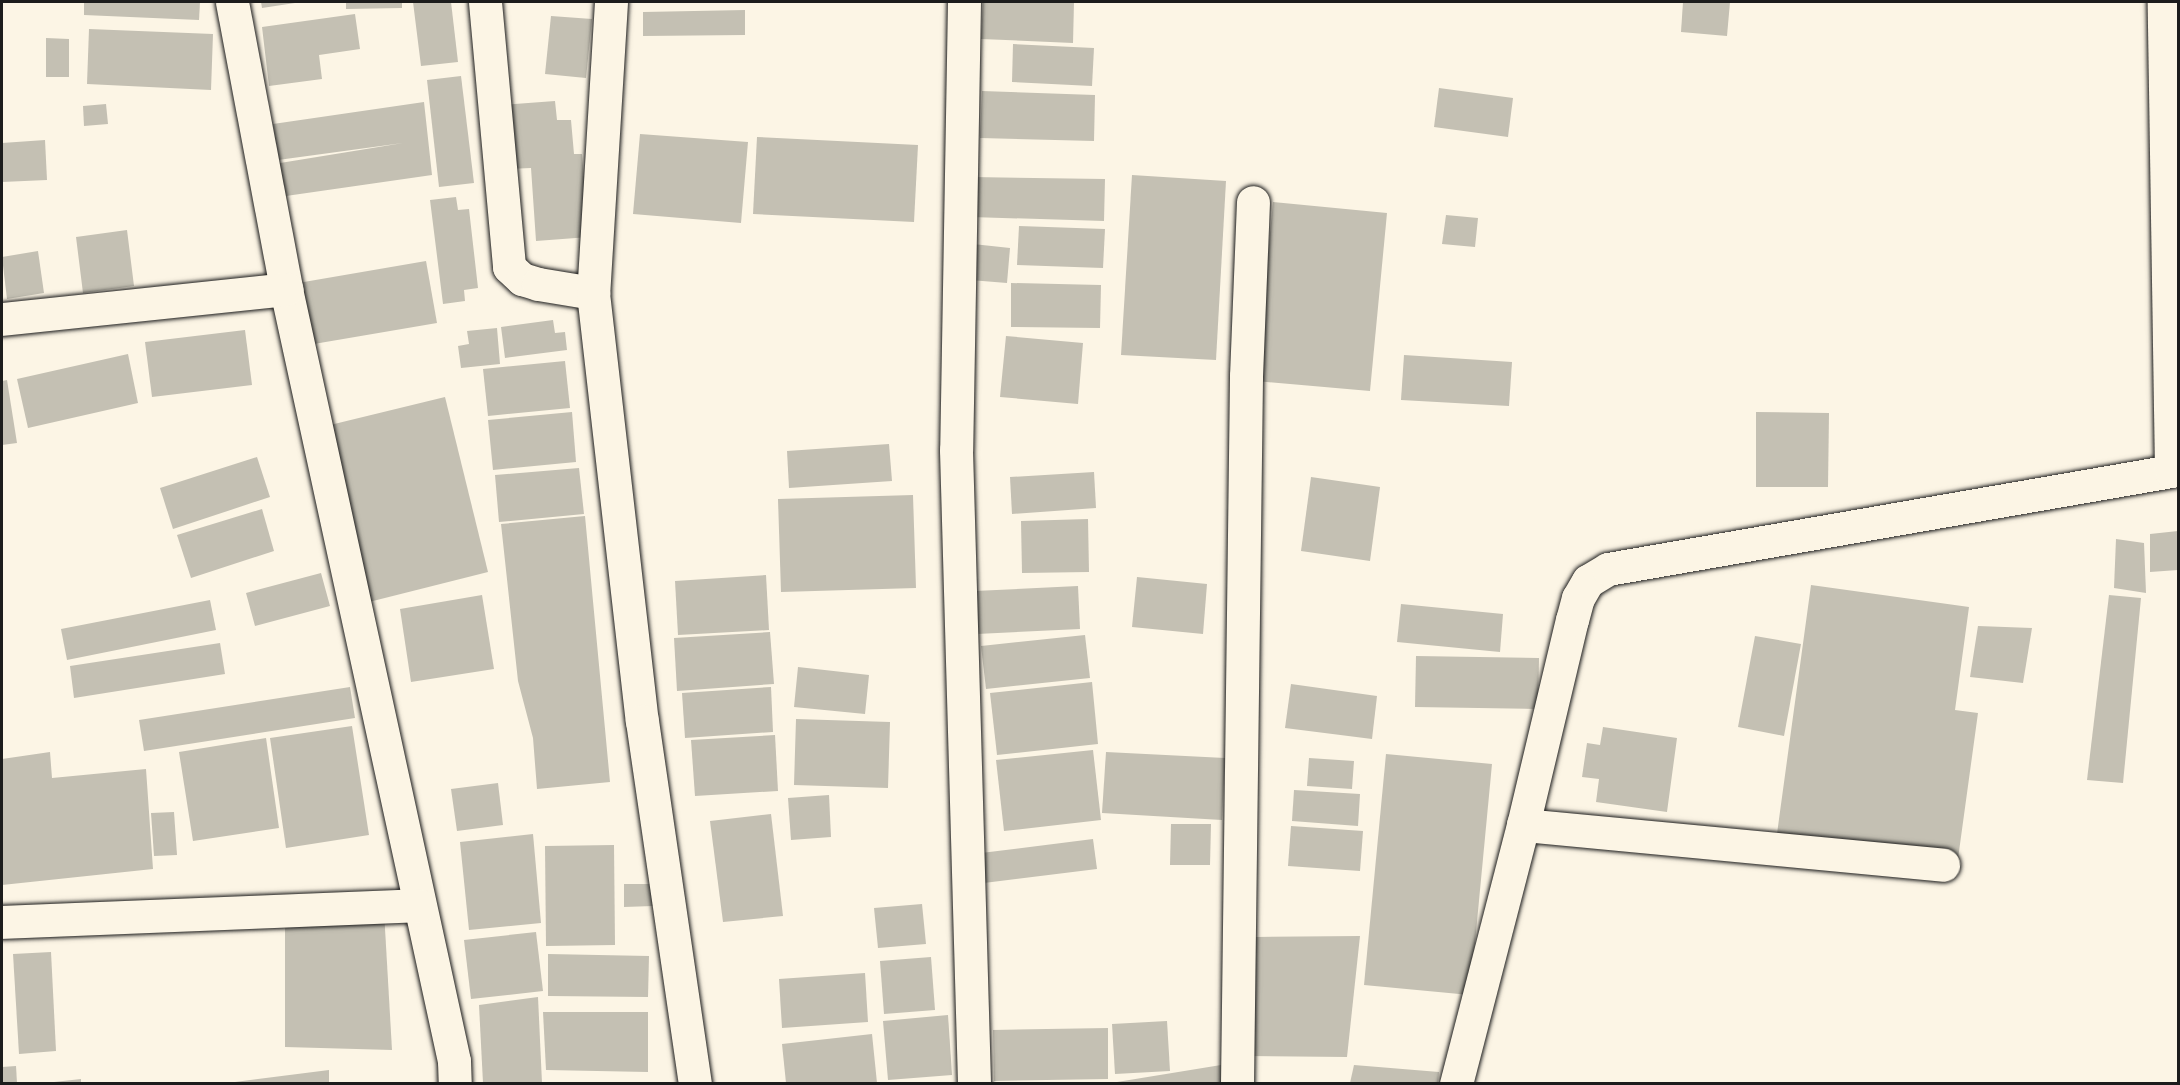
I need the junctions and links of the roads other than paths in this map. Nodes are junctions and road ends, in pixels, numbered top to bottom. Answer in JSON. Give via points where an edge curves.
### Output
{"nodes":[{"id":1,"x":232,"y":2,"type":"edge"},
{"id":2,"x":485,"y":2,"type":"edge"},
{"id":3,"x":611,"y":2,"type":"edge"},
{"id":4,"x":964,"y":2,"type":"edge"},
{"id":5,"x":2164,"y":2,"type":"edge"},
{"id":6,"x":1253,"y":202,"type":"dead end"},
{"id":7,"x":286,"y":289,"type":"junction"},
{"id":8,"x":593,"y":293,"type":"junction"},
{"id":9,"x":2,"y":319,"type":"edge"},
{"id":10,"x":2175,"y":470,"type":"edge"},
{"id":11,"x":1523,"y":825,"type":"junction"},
{"id":12,"x":1943,"y":865,"type":"dead end"},
{"id":13,"x":419,"y":904,"type":"junction"},
{"id":14,"x":2,"y":922,"type":"edge"},
{"id":15,"x":455,"y":1083,"type":"edge"},
{"id":16,"x":695,"y":1083,"type":"edge"},
{"id":17,"x":974,"y":1083,"type":"edge"},
{"id":18,"x":1237,"y":1083,"type":"edge"},
{"id":19,"x":1456,"y":1083,"type":"edge"}],
"edges":[{"from":1,"to":7,"type":"street"},
{"from":2,"to":8,"type":"street","via":[[509,267],[522,279],[538,284]]},
{"from":3,"to":8,"type":"street"},
{"from":4,"to":17,"type":"street","via":[[956,450]]},
{"from":5,"to":10,"type":"street"},
{"from":6,"to":18,"type":"street","via":[[1246,376]]},
{"from":7,"to":9,"type":"street"},
{"from":7,"to":13,"type":"street"},
{"from":8,"to":16,"type":"street","via":[[642,721]]},
{"from":10,"to":11,"type":"street","via":[[1608,569],[1588,581],[1578,598]]},
{"from":11,"to":12,"type":"street"},
{"from":11,"to":19,"type":"street"},
{"from":13,"to":14,"type":"street"},
{"from":13,"to":15,"type":"street","via":[[454,1061]]}]}
